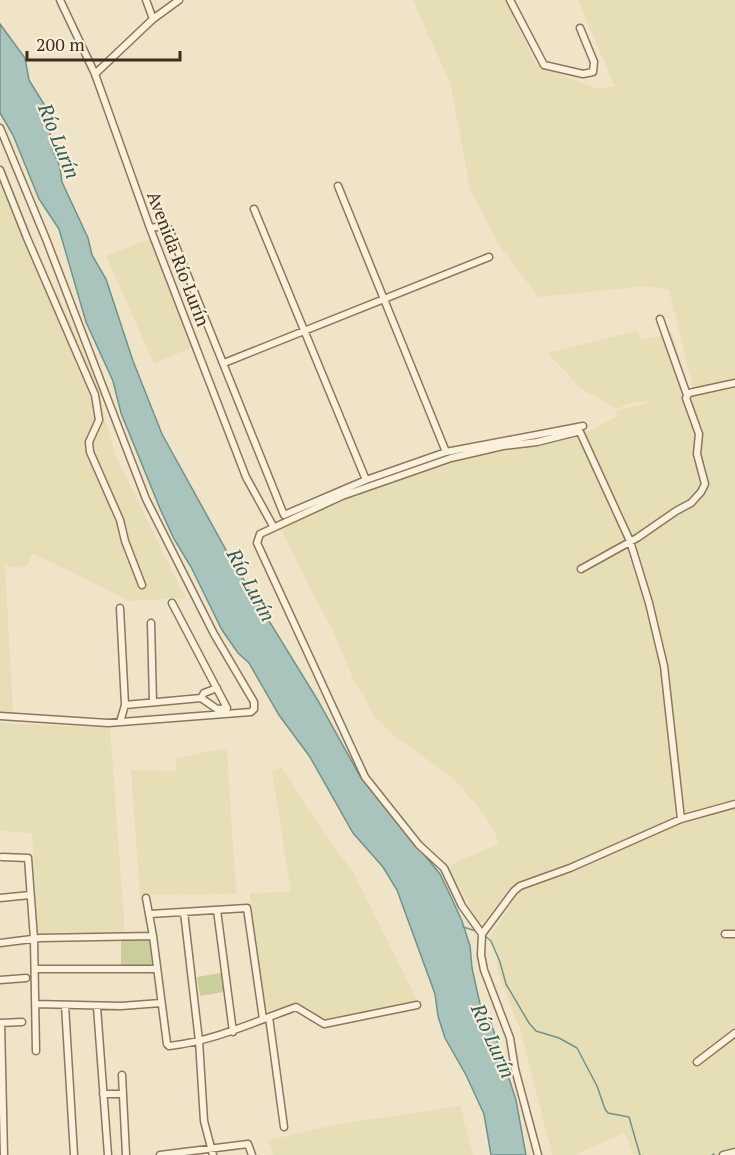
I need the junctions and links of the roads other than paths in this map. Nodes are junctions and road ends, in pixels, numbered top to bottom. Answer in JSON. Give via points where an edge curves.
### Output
{"nodes":[{"id":1,"x":60,"y":0,"type":"edge"},
{"id":2,"x":146,"y":0,"type":"edge"},
{"id":3,"x":179,"y":0,"type":"edge"},
{"id":4,"x":510,"y":0,"type":"edge"},
{"id":5,"x":153,"y":19,"type":"junction"},
{"id":6,"x":580,"y":28,"type":"dead end"},
{"id":7,"x":95,"y":75,"type":"junction"},
{"id":8,"x":0,"y":128,"type":"edge"},
{"id":9,"x":0,"y":170,"type":"edge"},
{"id":10,"x":338,"y":186,"type":"dead end"},
{"id":11,"x":254,"y":209,"type":"dead end"},
{"id":12,"x":150,"y":228,"type":"junction"},
{"id":13,"x":489,"y":257,"type":"dead end"},
{"id":14,"x":384,"y":300,"type":"junction"},
{"id":15,"x":660,"y":319,"type":"dead end"},
{"id":16,"x":304,"y":331,"type":"junction"},
{"id":17,"x":224,"y":363,"type":"junction"},
{"id":18,"x":735,"y":383,"type":"edge"},
{"id":19,"x":687,"y":395,"type":"junction"},
{"id":20,"x":583,"y":426,"type":"dead end"},
{"id":21,"x":446,"y":452,"type":"junction"},
{"id":22,"x":366,"y":480,"type":"junction"},
{"id":23,"x":273,"y":526,"type":"junction"},
{"id":24,"x":630,"y":541,"type":"junction"},
{"id":25,"x":581,"y":569,"type":"dead end"},
{"id":26,"x":142,"y":585,"type":"dead end"},
{"id":27,"x":172,"y":603,"type":"dead end"},
{"id":28,"x":120,"y":608,"type":"dead end"},
{"id":29,"x":151,"y":623,"type":"dead end"},
{"id":30,"x":217,"y":688,"type":"junction"},
{"id":31,"x":201,"y":698,"type":"junction"},
{"id":32,"x":153,"y":702,"type":"junction"},
{"id":33,"x":125,"y":705,"type":"junction"},
{"id":34,"x":0,"y":716,"type":"edge"},
{"id":35,"x":120,"y":722,"type":"junction"},
{"id":36,"x":735,"y":804,"type":"edge"},
{"id":37,"x":681,"y":819,"type":"junction"},
{"id":38,"x":2,"y":857,"type":"dead end"},
{"id":39,"x":30,"y":896,"type":"junction"},
{"id":40,"x":0,"y":898,"type":"edge"},
{"id":41,"x":146,"y":898,"type":"dead end"},
{"id":42,"x":217,"y":910,"type":"junction"},
{"id":43,"x":184,"y":912,"type":"junction"},
{"id":44,"x":150,"y":914,"type":"junction"},
{"id":45,"x":725,"y":933,"type":"dead end"},
{"id":46,"x":482,"y":934,"type":"junction"},
{"id":47,"x":735,"y":934,"type":"edge"},
{"id":48,"x":153,"y":936,"type":"junction"},
{"id":49,"x":34,"y":939,"type":"junction"},
{"id":50,"x":0,"y":943,"type":"edge"},
{"id":51,"x":35,"y":969,"type":"junction"},
{"id":52,"x":156,"y":969,"type":"junction"},
{"id":53,"x":26,"y":978,"type":"dead end"},
{"id":54,"x":0,"y":980,"type":"edge"},
{"id":55,"x":161,"y":1003,"type":"junction"},
{"id":56,"x":34,"y":1004,"type":"junction"},
{"id":57,"x":65,"y":1005,"type":"junction"},
{"id":58,"x":417,"y":1005,"type":"dead end"},
{"id":59,"x":97,"y":1006,"type":"junction"},
{"id":60,"x":266,"y":1018,"type":"junction"},
{"id":61,"x":22,"y":1022,"type":"dead end"},
{"id":62,"x":0,"y":1023,"type":"edge"},
{"id":63,"x":232,"y":1032,"type":"junction"},
{"id":64,"x":735,"y":1033,"type":"edge"},
{"id":65,"x":199,"y":1041,"type":"junction"},
{"id":66,"x":36,"y":1051,"type":"dead end"},
{"id":67,"x":697,"y":1062,"type":"dead end"},
{"id":68,"x":122,"y":1075,"type":"dead end"},
{"id":69,"x":103,"y":1094,"type":"junction"},
{"id":70,"x":123,"y":1094,"type":"junction"},
{"id":71,"x":1,"y":1105,"type":"edge"},
{"id":72,"x":284,"y":1127,"type":"dead end"},
{"id":73,"x":212,"y":1151,"type":"edge"},
{"id":74,"x":735,"y":1152,"type":"edge"},
{"id":75,"x":171,"y":1154,"type":"edge"},
{"id":76,"x":4,"y":1155,"type":"edge"},
{"id":77,"x":74,"y":1155,"type":"edge"},
{"id":78,"x":108,"y":1155,"type":"edge"},
{"id":79,"x":126,"y":1155,"type":"edge"},
{"id":80,"x":160,"y":1155,"type":"edge"},
{"id":81,"x":252,"y":1155,"type":"edge"},
{"id":82,"x":538,"y":1155,"type":"edge"},
{"id":83,"x":723,"y":1155,"type":"edge"}],
"edges":[{"from":1,"to":7,"type":"street","name":"Avenida Río Lurín"},
{"from":2,"to":5,"type":"street"},
{"from":3,"to":5,"type":"street"},
{"from":4,"to":6,"type":"street","via":[[544,64],[584,74],[593,72],[594,62]]},
{"from":5,"to":7,"type":"street"},
{"from":7,"to":12,"type":"street","name":"Avenida Río Lurín"},
{"from":8,"to":35,"type":"street","via":[[146,499],[214,634],[255,702],[250,712]]},
{"from":9,"to":26,"type":"street","via":[[95,395],[99,420],[88,447],[120,520]]},
{"from":10,"to":14,"type":"street"},
{"from":11,"to":16,"type":"street"},
{"from":12,"to":17,"type":"street","via":[[166,226],[169,230]]},
{"from":12,"to":23,"type":"street","name":"Avenida Río Lurín","via":[[246,477]]},
{"from":13,"to":14,"type":"street"},
{"from":14,"to":16,"type":"street"},
{"from":14,"to":21,"type":"street"},
{"from":15,"to":19,"type":"street"},
{"from":16,"to":17,"type":"street"},
{"from":16,"to":22,"type":"street"},
{"from":17,"to":22,"type":"street","via":[[284,514]]},
{"from":18,"to":19,"type":"street"},
{"from":19,"to":24,"type":"street","via":[[699,434],[697,454],[705,486],[692,503]]},
{"from":20,"to":21,"type":"street"},
{"from":21,"to":22,"type":"street"},
{"from":23,"to":24,"type":"street","via":[[342,496],[451,458],[580,432]]},
{"from":23,"to":46,"type":"street","via":[[260,534],[257,543],[363,774],[419,845],[444,868],[462,906]]},
{"from":24,"to":25,"type":"street"},
{"from":24,"to":37,"type":"street","via":[[664,666]]},
{"from":27,"to":30,"type":"street"},
{"from":28,"to":33,"type":"street"},
{"from":29,"to":32,"type":"street"},
{"from":30,"to":31,"type":"street"},
{"from":30,"to":31,"type":"street","via":[[227,708],[217,709]]},
{"from":31,"to":32,"type":"street"},
{"from":32,"to":33,"type":"street"},
{"from":33,"to":35,"type":"street"},
{"from":34,"to":35,"type":"street"},
{"from":36,"to":37,"type":"street"},
{"from":37,"to":46,"type":"street","via":[[520,886]]},
{"from":38,"to":39,"type":"street","via":[[28,858]]},
{"from":39,"to":40,"type":"street"},
{"from":39,"to":49,"type":"street"},
{"from":41,"to":44,"type":"street"},
{"from":42,"to":43,"type":"street"},
{"from":42,"to":60,"type":"street","via":[[248,908]]},
{"from":42,"to":63,"type":"street"},
{"from":43,"to":44,"type":"street"},
{"from":43,"to":65,"type":"street"},
{"from":44,"to":48,"type":"street"},
{"from":45,"to":47,"type":"street"},
{"from":46,"to":82,"type":"street","via":[[484,970],[510,1038]]},
{"from":48,"to":49,"type":"street"},
{"from":48,"to":52,"type":"street"},
{"from":49,"to":50,"type":"street"},
{"from":49,"to":51,"type":"street"},
{"from":51,"to":52,"type":"street"},
{"from":51,"to":56,"type":"street"},
{"from":52,"to":55,"type":"street"},
{"from":53,"to":54,"type":"street"},
{"from":55,"to":59,"type":"street"},
{"from":55,"to":65,"type":"street","via":[[168,1046]]},
{"from":56,"to":57,"type":"street"},
{"from":56,"to":66,"type":"street"},
{"from":57,"to":59,"type":"street"},
{"from":57,"to":77,"type":"street"},
{"from":58,"to":60,"type":"street","via":[[328,1024],[298,1007]]},
{"from":59,"to":69,"type":"street"},
{"from":60,"to":63,"type":"street"},
{"from":60,"to":72,"type":"street"},
{"from":61,"to":62,"type":"street"},
{"from":62,"to":71,"type":"street"},
{"from":63,"to":65,"type":"street"},
{"from":64,"to":67,"type":"street"},
{"from":65,"to":73,"type":"street","via":[[204,1121]]},
{"from":68,"to":70,"type":"street"},
{"from":69,"to":70,"type":"street"},
{"from":69,"to":78,"type":"street"},
{"from":70,"to":79,"type":"street"},
{"from":71,"to":76,"type":"street"},
{"from":73,"to":75,"type":"street"},
{"from":73,"to":81,"type":"street","via":[[248,1144]]},
{"from":74,"to":83,"type":"street"},
{"from":75,"to":80,"type":"street"}]}
